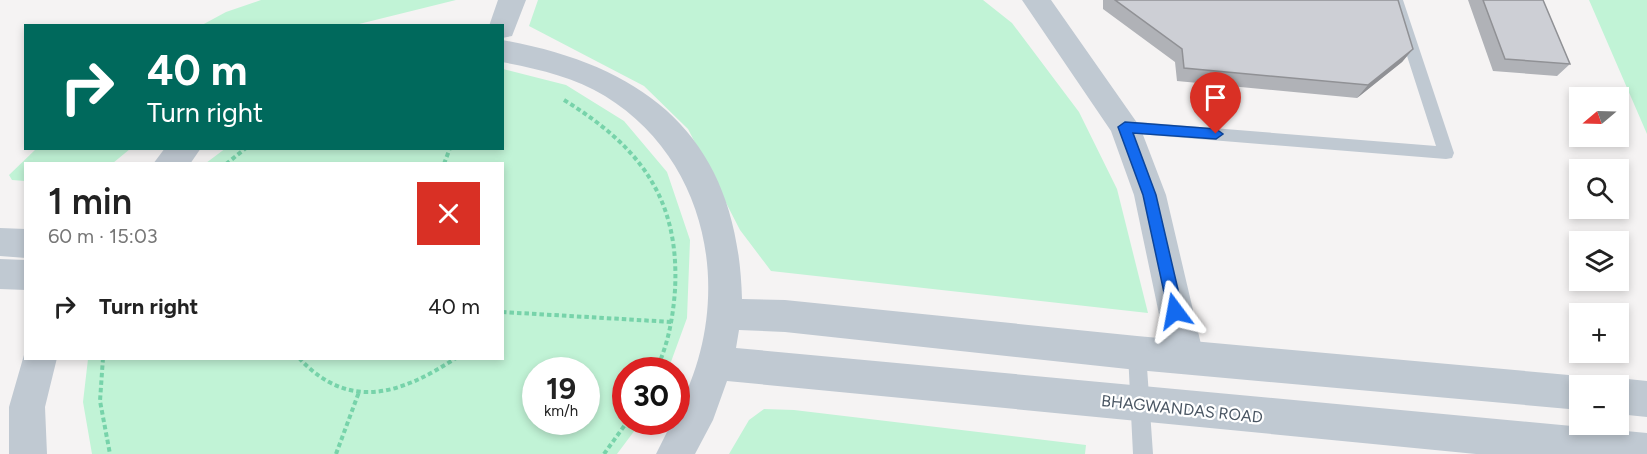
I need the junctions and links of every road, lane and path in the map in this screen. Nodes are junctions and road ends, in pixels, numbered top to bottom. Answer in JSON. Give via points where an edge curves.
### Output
{"nodes":[{"id":1,"x":512,"y":0,"type":"edge"},
{"id":2,"x":1036,"y":0,"type":"edge"},
{"id":3,"x":1396,"y":0,"type":"edge"},
{"id":4,"x":503,"y":24,"type":"edge"},
{"id":5,"x":504,"y":51,"type":"edge"},
{"id":6,"x":553,"y":96,"type":"dead end"},
{"id":7,"x":1125,"y":127,"type":"junction"},
{"id":8,"x":184,"y":150,"type":"edge"},
{"id":9,"x":244,"y":150,"type":"edge"},
{"id":10,"x":171,"y":162,"type":"edge"},
{"id":11,"x":228,"y":162,"type":"edge"},
{"id":12,"x":0,"y":242,"type":"edge"},
{"id":13,"x":24,"y":244,"type":"edge"},
{"id":14,"x":0,"y":274,"type":"edge"},
{"id":15,"x":24,"y":275,"type":"edge"},
{"id":16,"x":504,"y":312,"type":"edge"},
{"id":17,"x":726,"y":314,"type":"junction"},
{"id":18,"x":672,"y":321,"type":"junction"},
{"id":19,"x":1137,"y":353,"type":"junction"},
{"id":20,"x":660,"y":357,"type":"edge"},
{"id":21,"x":1186,"y":357,"type":"junction"},
{"id":22,"x":39,"y":360,"type":"edge"},
{"id":23,"x":103,"y":360,"type":"edge"},
{"id":24,"x":300,"y":360,"type":"edge"},
{"id":25,"x":453,"y":360,"type":"edge"},
{"id":26,"x":717,"y":363,"type":"junction"},
{"id":27,"x":359,"y":392,"type":"junction"},
{"id":28,"x":1569,"y":392,"type":"edge"},
{"id":29,"x":1629,"y":397,"type":"edge"},
{"id":30,"x":1647,"y":399,"type":"edge"},
{"id":31,"x":1142,"y":406,"type":"junction"},
{"id":32,"x":618,"y":435,"type":"edge"},
{"id":33,"x":1528,"y":448,"type":"edge"},
{"id":34,"x":1647,"y":452,"type":"edge"},
{"id":35,"x":28,"y":454,"type":"edge"},
{"id":36,"x":110,"y":454,"type":"edge"},
{"id":37,"x":336,"y":454,"type":"edge"},
{"id":38,"x":604,"y":454,"type":"edge"},
{"id":39,"x":675,"y":454,"type":"edge"},
{"id":40,"x":1143,"y":454,"type":"edge"}],
"edges":[{"from":1,"to":4,"type":"street"},
{"from":2,"to":7,"type":"street"},
{"from":3,"to":7,"type":"lane","via":[[1446,153]]},
{"from":5,"to":17,"type":"street","via":[[580,70],[618,89],[651,113],[680,144],[703,179],[718,220],[726,265]]},
{"from":6,"to":18,"type":"path","via":[[592,116],[617,135],[639,158],[656,185],[675,248],[677,284]]},
{"from":7,"to":21,"type":"street","via":[[1150,195]]},
{"from":8,"to":10,"type":"street"},
{"from":9,"to":11,"type":"path"},
{"from":12,"to":13,"type":"street"},
{"from":14,"to":15,"type":"street"},
{"from":16,"to":18,"type":"path"},
{"from":17,"to":19,"type":"street","via":[[785,316]]},
{"from":17,"to":26,"type":"street"},
{"from":18,"to":20,"type":"path"},
{"from":19,"to":21,"type":"street"},
{"from":19,"to":31,"type":"lane"},
{"from":21,"to":28,"type":"street"},
{"from":22,"to":35,"type":"street","via":[[27,408]]},
{"from":23,"to":36,"type":"path","via":[[100,401]]},
{"from":24,"to":27,"type":"path","via":[[321,381]]},
{"from":25,"to":27,"type":"path","via":[[411,385],[385,392]]},
{"from":26,"to":31,"type":"street","name":"BHAGWANDAS ROAD"},
{"from":26,"to":39,"type":"street","via":[[691,429]]},
{"from":27,"to":37,"type":"path"},
{"from":29,"to":30,"type":"street"},
{"from":31,"to":33,"type":"street","name":"BHAGWANDAS ROAD"},
{"from":31,"to":40,"type":"lane"},
{"from":32,"to":38,"type":"path"},
{"from":33,"to":34,"type":"street","name":"BHAGWANDAS ROAD"}]}
